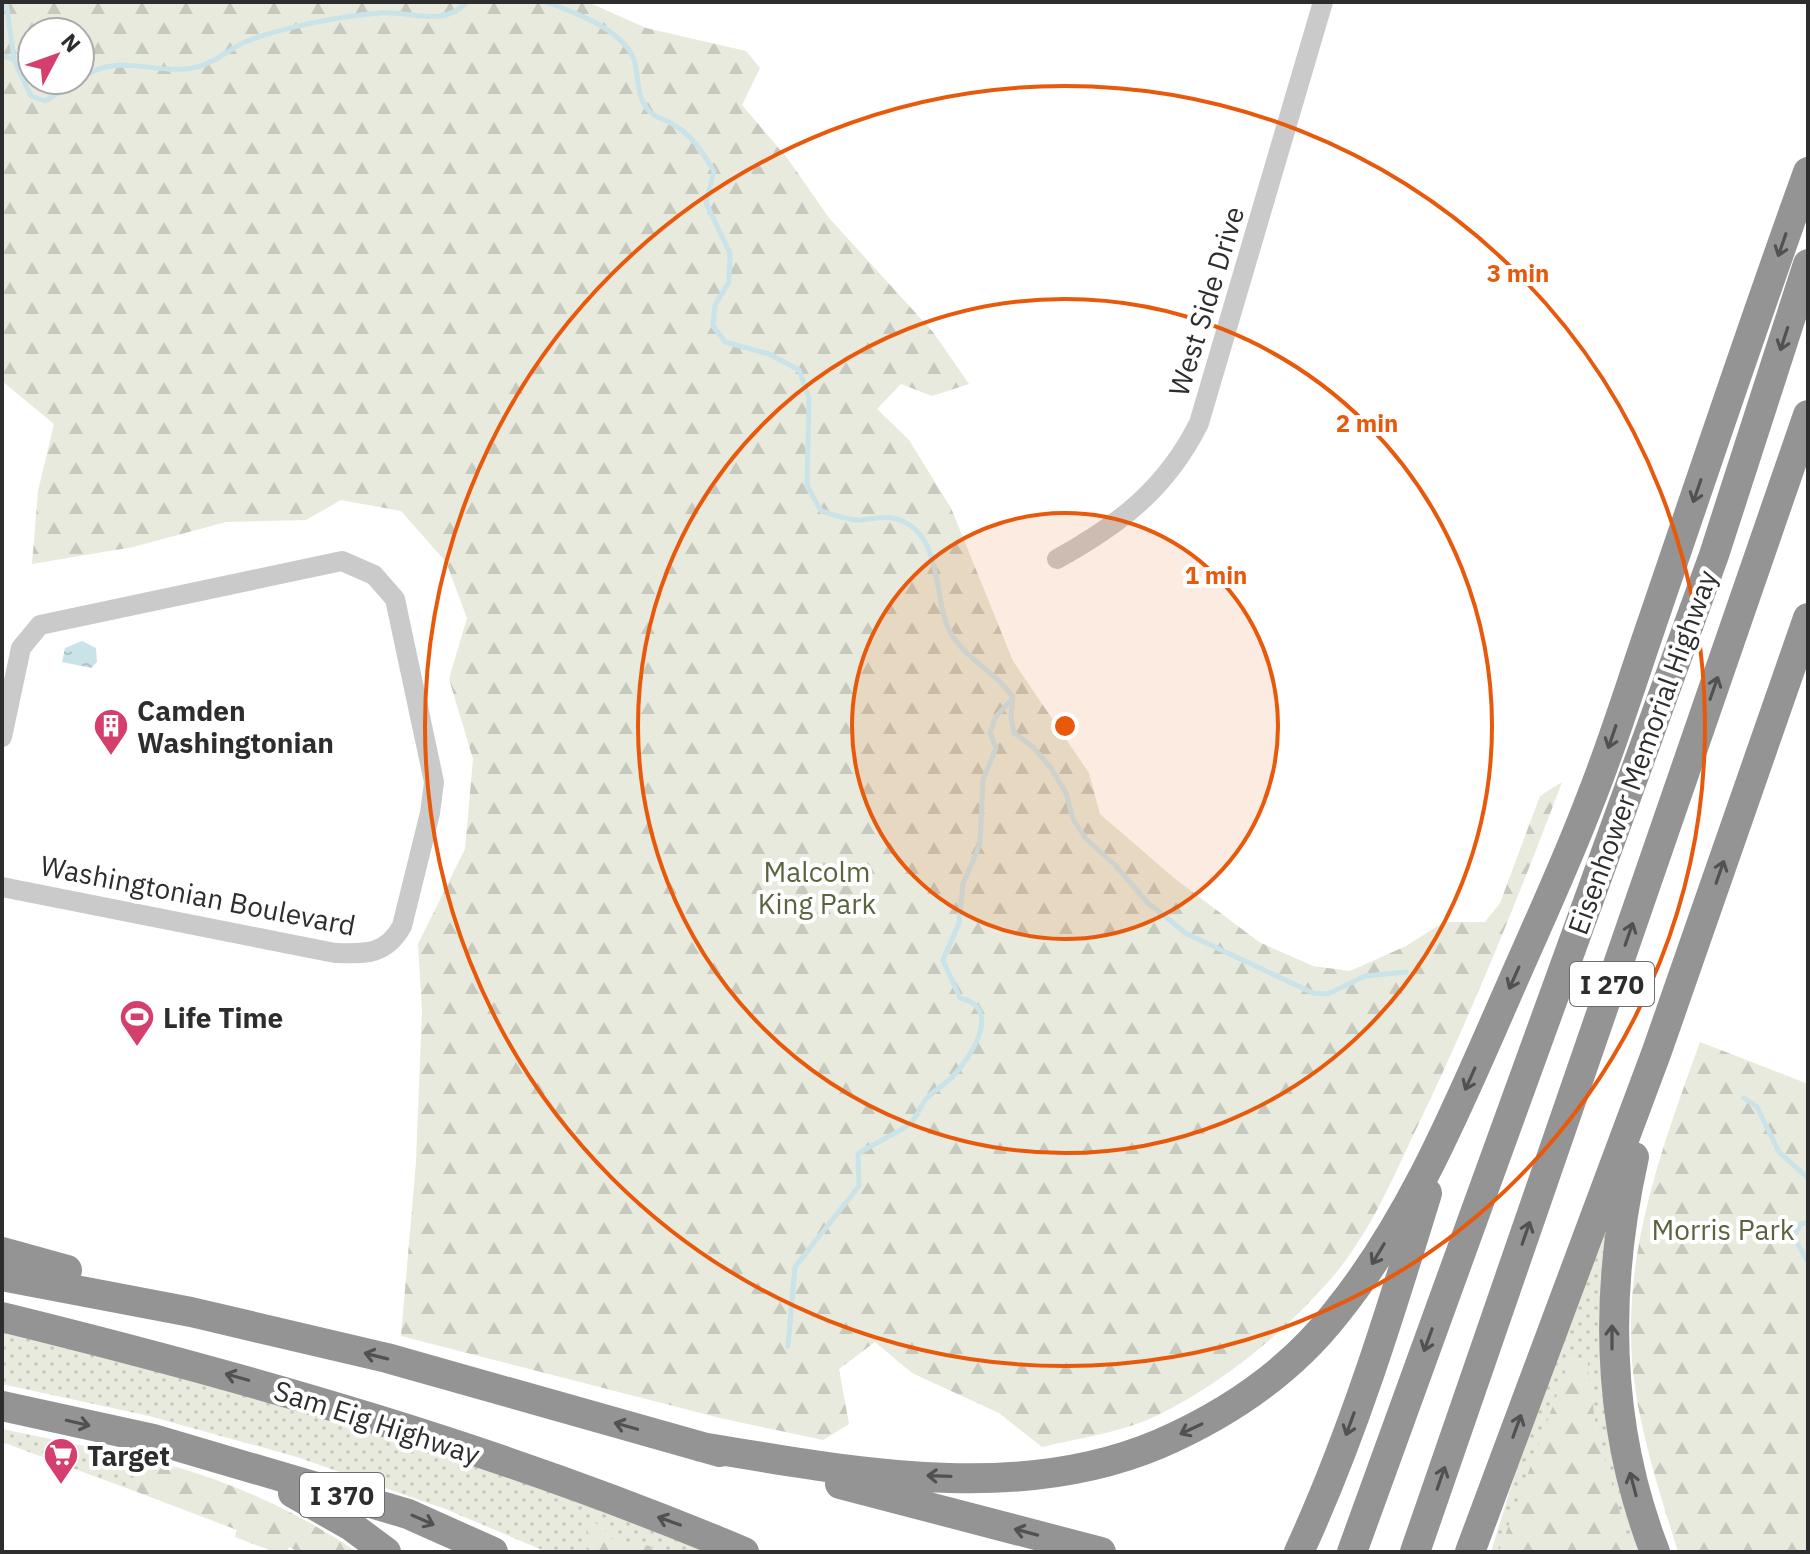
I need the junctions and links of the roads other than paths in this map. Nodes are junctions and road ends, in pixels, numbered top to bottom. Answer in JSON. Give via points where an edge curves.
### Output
{"nodes":[{"id":1,"x":1323,"y":2,"type":"edge"},
{"id":2,"x":1808,"y":172,"type":"edge"},
{"id":3,"x":1808,"y":264,"type":"edge"},
{"id":4,"x":1808,"y":415,"type":"edge"},
{"id":5,"x":1057,"y":559,"type":"dead end"},
{"id":6,"x":1808,"y":618,"type":"edge"},
{"id":7,"x":2,"y":737,"type":"edge"},
{"id":8,"x":2,"y":887,"type":"edge"},
{"id":9,"x":1657,"y":1051,"type":"junction"},
{"id":10,"x":1444,"y":1137,"type":"junction"},
{"id":11,"x":2,"y":1252,"type":"edge"},
{"id":12,"x":2,"y":1276,"type":"edge"},
{"id":13,"x":2,"y":1317,"type":"edge"},
{"id":14,"x":260,"y":1328,"type":"junction"},
{"id":15,"x":2,"y":1406,"type":"edge"},
{"id":16,"x":701,"y":1447,"type":"junction"},
{"id":17,"x":187,"y":1450,"type":"junction"},
{"id":18,"x":743,"y":1551,"type":"edge"},
{"id":19,"x":386,"y":1552,"type":"edge"},
{"id":20,"x":493,"y":1552,"type":"edge"},
{"id":21,"x":1101,"y":1552,"type":"edge"},
{"id":22,"x":1299,"y":1552,"type":"edge"},
{"id":23,"x":1352,"y":1552,"type":"edge"},
{"id":24,"x":1415,"y":1552,"type":"edge"},
{"id":25,"x":1470,"y":1552,"type":"edge"},
{"id":26,"x":1655,"y":1552,"type":"edge"}],
"edges":[{"from":1,"to":5,"type":"street","name":"West Side Drive","via":[[1199,423],[1151,495],[1119,523]]},
{"from":2,"to":10,"type":"highway","one_way":true,"via":[[1591,800]]},
{"from":3,"to":23,"type":"highway","name":"Eisenhower Memorial Highway","number":"I 270","one_way":true,"via":[[1714,555]]},
{"from":24,"to":4,"type":"highway","number":"I 270","one_way":true},
{"from":9,"to":6,"type":"highway","number":"I 270","one_way":true},
{"from":7,"to":8,"type":"street","name":"Washingtonian Boulevard","via":[[21,648],[40,625],[342,561],[374,575],[395,599],[435,793],[402,926],[377,952],[335,953]]},
{"from":25,"to":9,"type":"highway","number":"I 270","one_way":true},
{"from":26,"to":9,"type":"highway","one_way":true,"via":[[1630,1474],[1611,1346],[1619,1234]]},
{"from":10,"to":16,"type":"highway","one_way":true,"via":[[1363,1279],[1296,1358],[1213,1417],[1156,1445],[1078,1470],[999,1478],[846,1471]]},
{"from":10,"to":22,"type":"highway","one_way":true,"via":[[1393,1304]]},
{"from":11,"to":14,"type":"highway"},
{"from":12,"to":14,"type":"highway"},
{"from":18,"to":13,"type":"highway","name":"Sam Eig Highway","one_way":true,"via":[[676,1523],[328,1404]]},
{"from":16,"to":14,"type":"highway","one_way":true,"via":[[387,1358]]},
{"from":15,"to":17,"type":"highway","one_way":true},
{"from":21,"to":16,"type":"highway","one_way":true},
{"from":17,"to":19,"type":"highway","via":[[298,1495]]},
{"from":17,"to":20,"type":"highway","number":"I 370","one_way":true,"via":[[408,1514]]}]}
